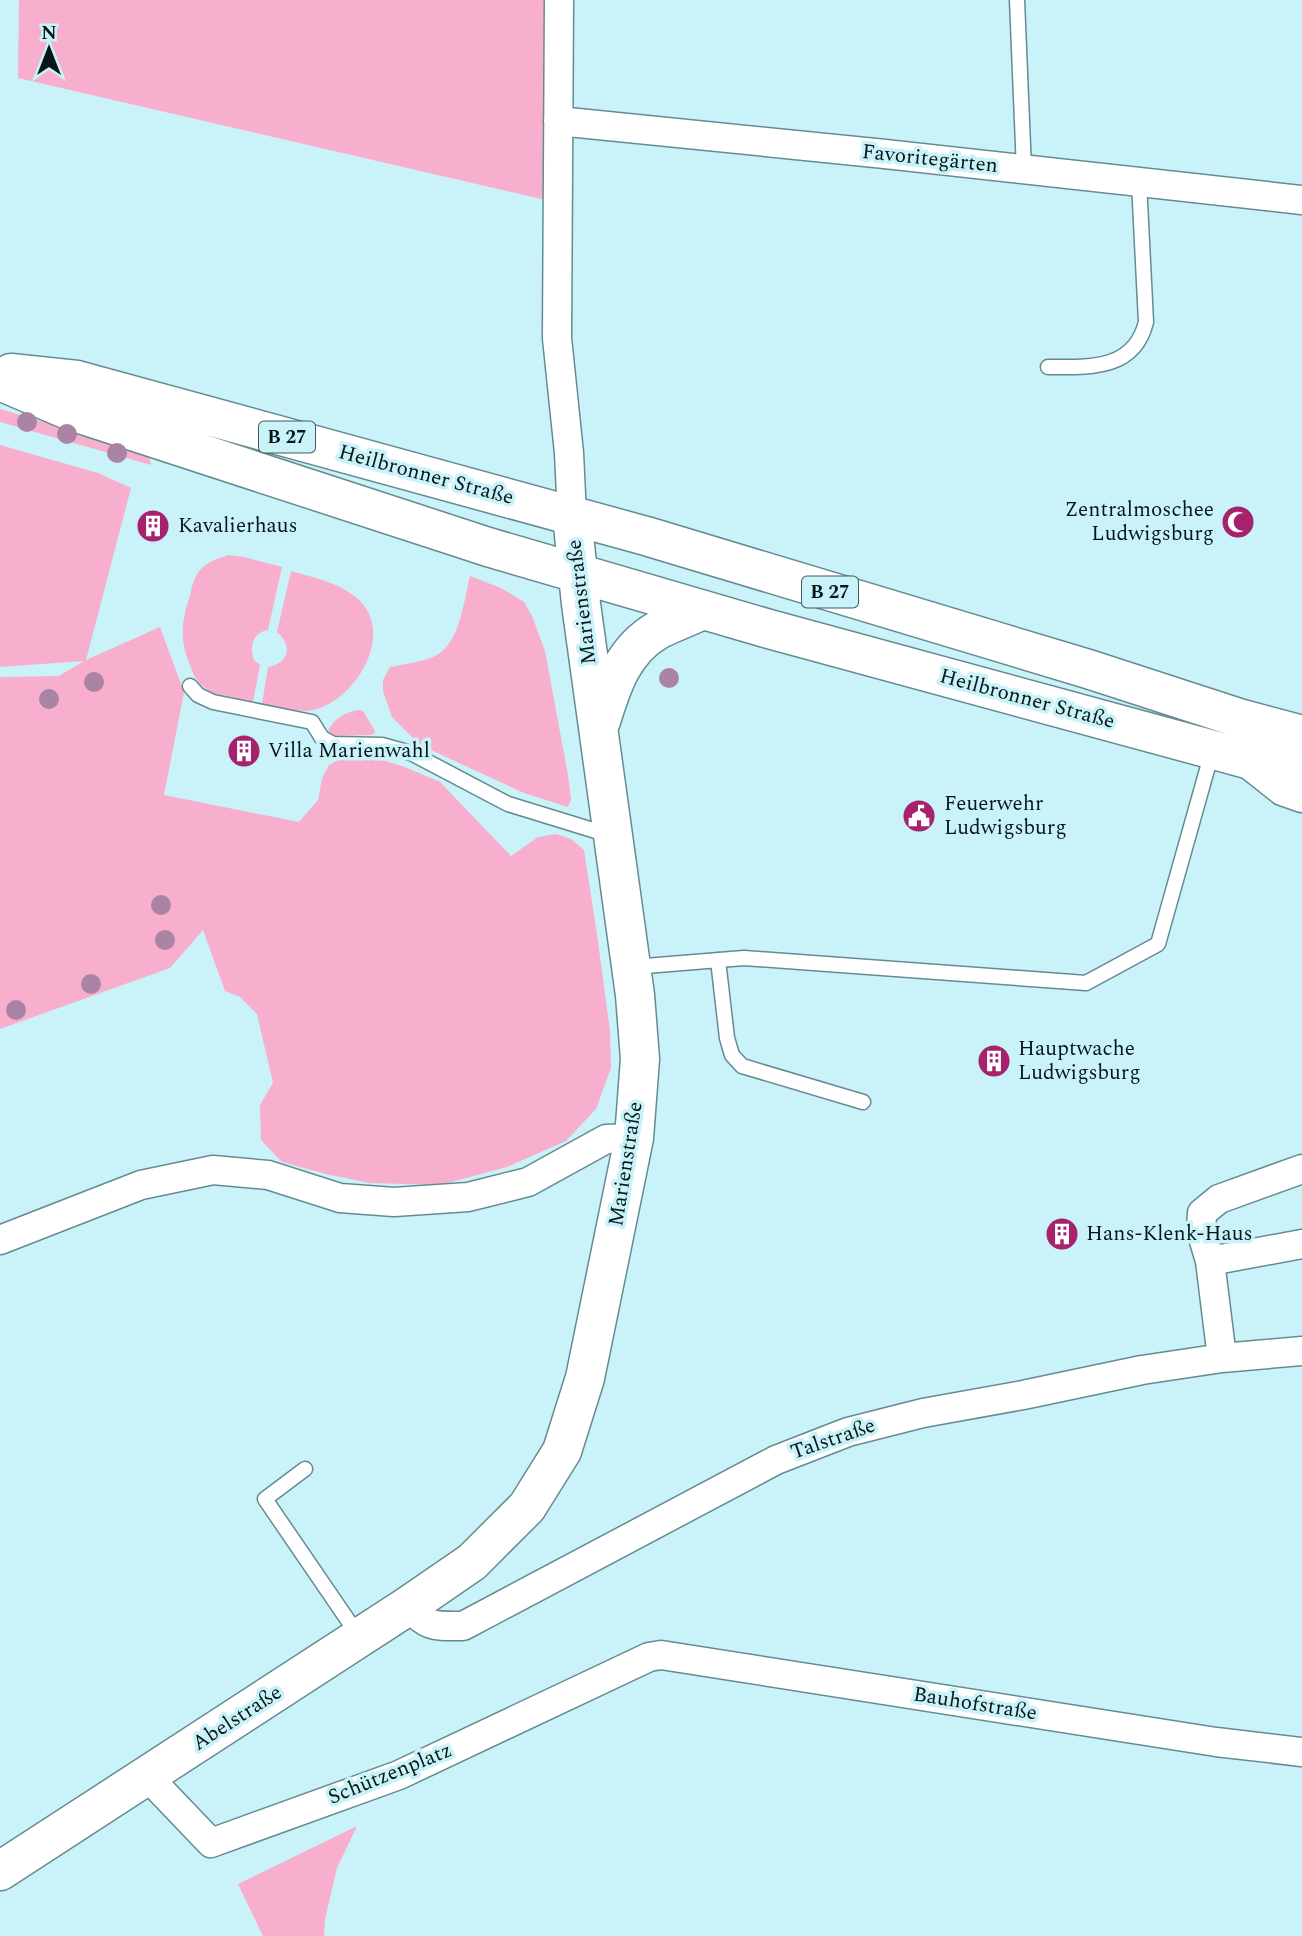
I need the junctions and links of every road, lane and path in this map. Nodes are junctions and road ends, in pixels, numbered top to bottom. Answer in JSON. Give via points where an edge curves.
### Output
{"nodes":[{"id":1,"x":559,"y":0,"type":"edge"},
{"id":2,"x":1017,"y":0,"type":"edge"},
{"id":3,"x":558,"y":121,"type":"junction"},
{"id":4,"x":1024,"y":170,"type":"junction"},
{"id":5,"x":1139,"y":182,"type":"junction"},
{"id":6,"x":1302,"y":200,"type":"edge"},
{"id":7,"x":1048,"y":367,"type":"dead end"},
{"id":8,"x":0,"y":372,"type":"edge"},
{"id":9,"x":0,"y":381,"type":"edge"},
{"id":10,"x":572,"y":515,"type":"junction"},
{"id":11,"x":578,"y":573,"type":"junction"},
{"id":12,"x":766,"y":573,"type":"junction"},
{"id":13,"x":703,"y":610,"type":"junction"},
{"id":14,"x":752,"y":624,"type":"junction"},
{"id":15,"x":190,"y":686,"type":"dead end"},
{"id":16,"x":599,"y":730,"type":"junction"},
{"id":17,"x":1302,"y":735,"type":"edge"},
{"id":18,"x":1227,"y":754,"type":"junction"},
{"id":19,"x":1302,"y":774,"type":"edge"},
{"id":20,"x":1302,"y":798,"type":"edge"},
{"id":21,"x":613,"y":836,"type":"junction"},
{"id":22,"x":719,"y":960,"type":"junction"},
{"id":23,"x":631,"y":968,"type":"junction"},
{"id":24,"x":863,"y":1102,"type":"dead end"},
{"id":25,"x":634,"y":1138,"type":"junction"},
{"id":26,"x":1302,"y":1169,"type":"edge"},
{"id":27,"x":0,"y":1240,"type":"edge"},
{"id":28,"x":1302,"y":1244,"type":"edge"},
{"id":29,"x":1210,"y":1261,"type":"junction"},
{"id":30,"x":1302,"y":1351,"type":"edge"},
{"id":31,"x":1222,"y":1357,"type":"junction"},
{"id":32,"x":306,"y":1469,"type":"dead end"},
{"id":33,"x":472,"y":1562,"type":"joint"},
{"id":34,"x":408,"y":1606,"type":"junction"},
{"id":35,"x":359,"y":1637,"type":"junction"},
{"id":36,"x":649,"y":1657,"type":"joint"},
{"id":37,"x":1302,"y":1752,"type":"edge"},
{"id":38,"x":147,"y":1776,"type":"junction"},
{"id":39,"x":8,"y":1861,"type":"edge"}],
"edges":[{"from":1,"to":3,"type":"street"},
{"from":2,"to":4,"type":"lane"},
{"from":3,"to":4,"type":"street","name":"Favoritegärten"},
{"from":3,"to":10,"type":"street","via":[[557,338]]},
{"from":4,"to":5,"type":"street","name":"Favoritegärten"},
{"from":5,"to":6,"type":"street","name":"Favoritegärten"},
{"from":5,"to":7,"type":"lane","via":[[1143,335],[1120,359],[1094,367]]},
{"from":8,"to":10,"type":"main road","name":"Heilbronner Straße","number":"B 27","via":[[77,380]]},
{"from":9,"to":11,"type":"main road","name":"Heilbronner Straße","number":"B 27","via":[[68,410]]},
{"from":10,"to":11,"type":"main road","name":"Marienstraße"},
{"from":10,"to":12,"type":"main road","name":"Heilbronner Straße","number":"B 27"},
{"from":11,"to":13,"type":"main road","name":"Heilbronner Straße","number":"B 27"},
{"from":11,"to":16,"type":"main road","name":"Marienstraße"},
{"from":12,"to":14,"type":"main road","via":[[749,576],[736,601]]},
{"from":12,"to":17,"type":"main road","name":"Heilbronner Straße","number":"B 27"},
{"from":13,"to":14,"type":"main road","name":"Heilbronner Straße","number":"B 27"},
{"from":13,"to":16,"type":"main road","name":"Marienstraße","via":[[639,643],[612,687]]},
{"from":14,"to":18,"type":"main road","name":"Heilbronner Straße","number":"B 27"},
{"from":15,"to":21,"type":"lane","via":[[213,702],[312,722],[322,738],[333,744],[382,746],[411,753],[508,804]]},
{"from":16,"to":21,"type":"main road","name":"Marienstraße"},
{"from":18,"to":19,"type":"main road","name":"Heilbronner Straße","number":"B 27"},
{"from":18,"to":20,"type":"street","via":[[1282,791]]},
{"from":18,"to":22,"type":"lane","via":[[1158,944],[1086,983],[744,958]]},
{"from":21,"to":23,"type":"main road","name":"Marienstraße"},
{"from":22,"to":23,"type":"lane"},
{"from":22,"to":24,"type":"lane","via":[[727,1038],[732,1055],[742,1066]]},
{"from":23,"to":25,"type":"main road","name":"Marienstraße","via":[[640,1059]]},
{"from":25,"to":27,"type":"street","via":[[606,1139],[528,1182],[468,1197],[394,1202],[340,1198],[268,1175],[213,1171],[141,1185]]},
{"from":25,"to":33,"type":"main road","name":"Marienstraße","via":[[585,1378],[562,1451],[527,1507]]},
{"from":26,"to":29,"type":"street","via":[[1219,1199],[1202,1213],[1201,1231]]},
{"from":28,"to":29,"type":"street"},
{"from":29,"to":31,"type":"street"},
{"from":30,"to":31,"type":"street","name":"Talstraße"},
{"from":31,"to":34,"type":"street","name":"Talstraße","via":[[923,1413],[848,1432],[741,1477],[463,1626],[422,1621]]},
{"from":32,"to":35,"type":"lane","via":[[265,1499]]},
{"from":33,"to":34,"type":"main road","name":"Abelstraße"},
{"from":34,"to":35,"type":"main road","name":"Abelstraße"},
{"from":35,"to":38,"type":"main road","name":"Abelstraße"},
{"from":36,"to":37,"type":"street","name":"Bauhofstraße","via":[[661,1655]]},
{"from":36,"to":38,"type":"street","name":"Schützenplatz","via":[[399,1775],[211,1843]]},
{"from":38,"to":39,"type":"main road","name":"Abelstraße"}]}
